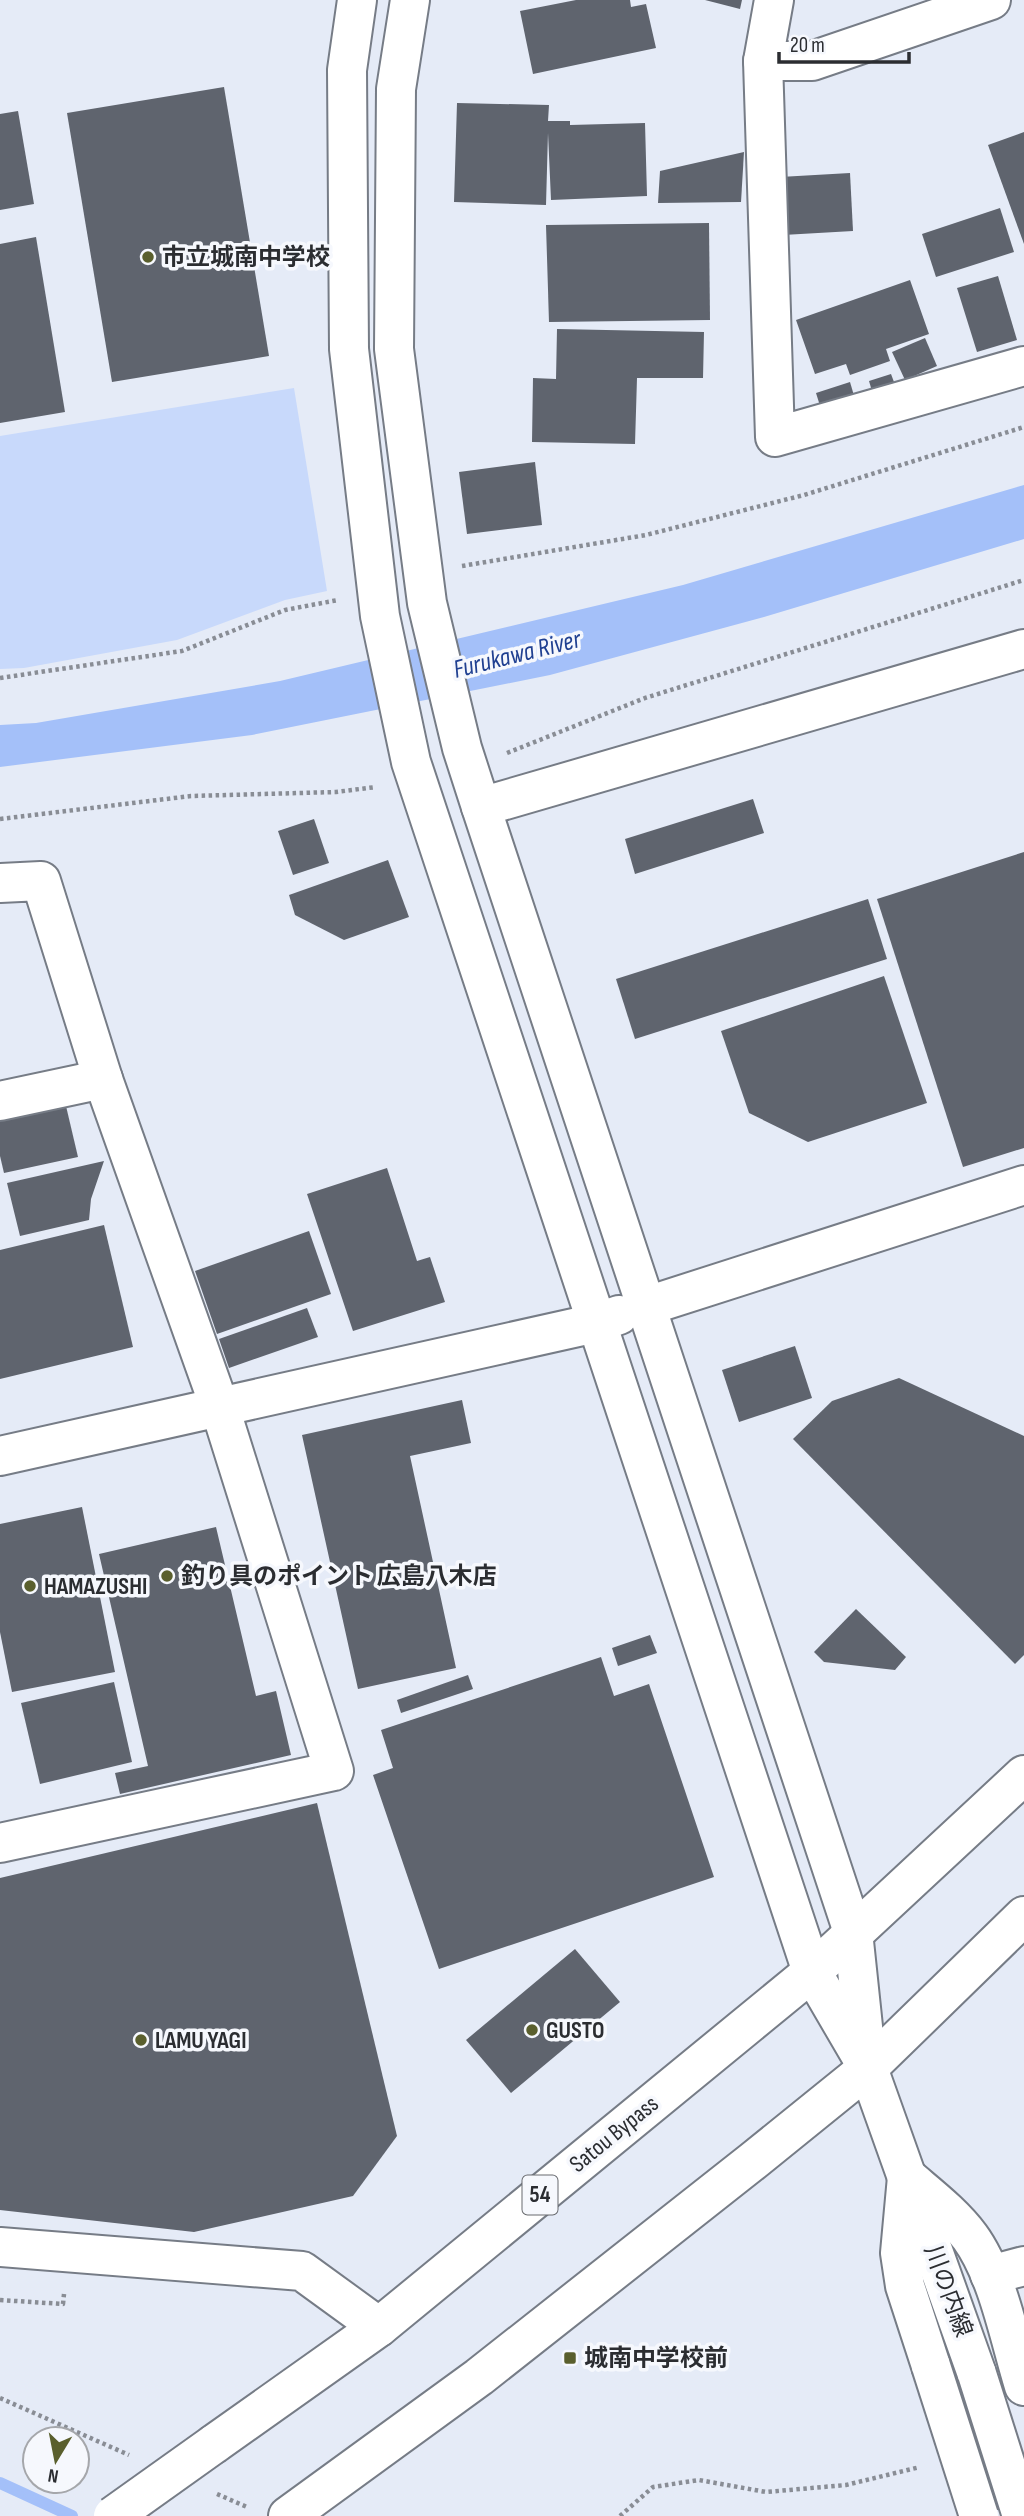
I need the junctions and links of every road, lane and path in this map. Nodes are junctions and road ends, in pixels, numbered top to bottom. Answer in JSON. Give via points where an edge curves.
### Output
{"nodes":[{"id":1,"x":357,"y":0,"type":"edge"},
{"id":2,"x":410,"y":0,"type":"edge"},
{"id":3,"x":774,"y":0,"type":"edge"},
{"id":4,"x":991,"y":0,"type":"edge"},
{"id":5,"x":763,"y":61,"type":"junction"},
{"id":6,"x":1024,"y":366,"type":"edge"},
{"id":7,"x":1024,"y":427,"type":"edge"},
{"id":8,"x":453,"y":568,"type":"dead end"},
{"id":9,"x":1024,"y":580,"type":"edge"},
{"id":10,"x":339,"y":600,"type":"dead end"},
{"id":11,"x":1024,"y":649,"type":"edge"},
{"id":12,"x":0,"y":678,"type":"edge"},
{"id":13,"x":499,"y":756,"type":"dead end"},
{"id":14,"x":397,"y":774,"type":"junction"},
{"id":15,"x":481,"y":807,"type":"junction"},
{"id":16,"x":0,"y":819,"type":"edge"},
{"id":17,"x":0,"y":883,"type":"edge"},
{"id":18,"x":103,"y":1079,"type":"junction"},
{"id":19,"x":0,"y":1101,"type":"edge"},
{"id":20,"x":1024,"y":1185,"type":"edge"},
{"id":21,"x":644,"y":1307,"type":"junction"},
{"id":22,"x":596,"y":1323,"type":"junction"},
{"id":23,"x":220,"y":1408,"type":"junction"},
{"id":24,"x":0,"y":1456,"type":"edge"},
{"id":25,"x":1024,"y":1774,"type":"edge"},
{"id":26,"x":0,"y":1843,"type":"edge"},
{"id":27,"x":1024,"y":1916,"type":"edge"},
{"id":28,"x":853,"y":1931,"type":"junction"},
{"id":29,"x":812,"y":1972,"type":"junction"},
{"id":30,"x":868,"y":2068,"type":"junction"},
{"id":31,"x":907,"y":2177,"type":"junction"},
{"id":32,"x":0,"y":2247,"type":"edge"},
{"id":33,"x":1007,"y":2271,"type":"edge"},
{"id":34,"x":379,"y":2327,"type":"junction"},
{"id":35,"x":1024,"y":2386,"type":"edge"},
{"id":36,"x":925,"y":2466,"type":"dead end"},
{"id":37,"x":113,"y":2516,"type":"edge"},
{"id":38,"x":288,"y":2516,"type":"edge"},
{"id":39,"x":620,"y":2516,"type":"edge"},
{"id":40,"x":979,"y":2516,"type":"edge"},
{"id":41,"x":1022,"y":2516,"type":"edge"}],
"edges":[{"from":1,"to":14,"type":"main road","via":[[347,70],[349,349]]},
{"from":2,"to":15,"type":"main road","via":[[396,89],[394,349],[427,603]]},
{"from":3,"to":5,"type":"main road"},
{"from":4,"to":5,"type":"main road","via":[[812,61]]},
{"from":5,"to":6,"type":"main road","via":[[775,437]]},
{"from":7,"to":8,"type":"path","via":[[804,495],[646,536]]},
{"from":9,"to":13,"type":"path","via":[[645,698]]},
{"from":10,"to":12,"type":"path","via":[[285,610],[183,651]]},
{"from":11,"to":15,"type":"main road"},
{"from":14,"to":16,"type":"path","via":[[336,792],[191,796]]},
{"from":14,"to":22,"type":"main road"},
{"from":15,"to":21,"type":"main road"},
{"from":17,"to":18,"type":"main road","via":[[41,881]]},
{"from":18,"to":19,"type":"main road"},
{"from":18,"to":23,"type":"main road"},
{"from":20,"to":21,"type":"main road"},
{"from":21,"to":22,"type":"main road"},
{"from":21,"to":28,"type":"main road"},
{"from":22,"to":23,"type":"main road"},
{"from":22,"to":29,"type":"main road"},
{"from":23,"to":24,"type":"main road"},
{"from":23,"to":26,"type":"main road","via":[[334,1771]]},
{"from":25,"to":28,"type":"main road","name":"Satou Bypass","number":"54"},
{"from":27,"to":30,"type":"main road"},
{"from":28,"to":29,"type":"main road","name":"Satou Bypass","number":"54"},
{"from":28,"to":30,"type":"main road"},
{"from":29,"to":30,"type":"main road"},
{"from":29,"to":34,"type":"main road","name":"Satou Bypass","number":"54"},
{"from":30,"to":31,"type":"main road","name":"川の内線"},
{"from":30,"to":38,"type":"main road","via":[[479,2377]]},
{"from":31,"to":33,"type":"main road"},
{"from":31,"to":40,"type":"main road","bridge":true,"via":[[900,2253],[905,2286]]},
{"from":31,"to":41,"type":"main road","name":"川の内線","bridge":true},
{"from":32,"to":34,"type":"main road","via":[[302,2271]]},
{"from":33,"to":35,"type":"main road","via":[[1008,2334]]},
{"from":34,"to":37,"type":"main road","name":"Satou Bypass","number":"54","bridge":true},
{"from":36,"to":39,"type":"path","via":[[846,2485],[766,2492],[698,2480],[653,2487]]}]}
